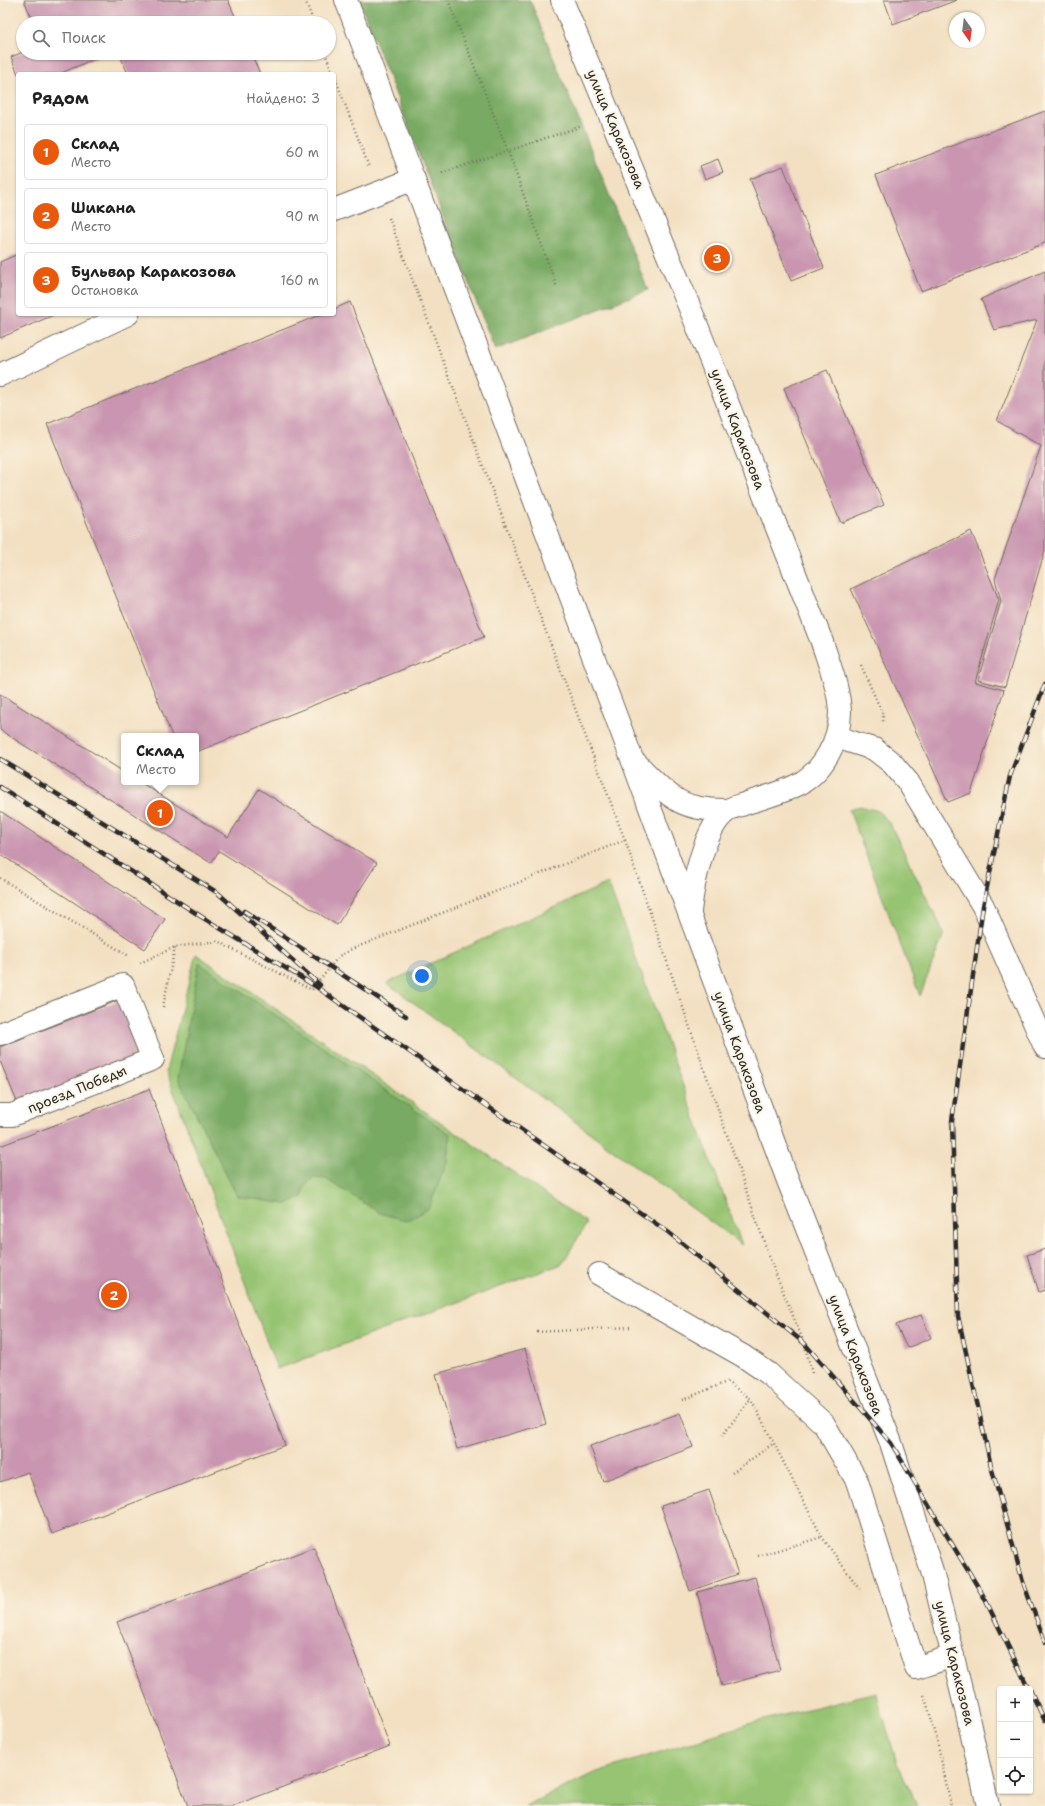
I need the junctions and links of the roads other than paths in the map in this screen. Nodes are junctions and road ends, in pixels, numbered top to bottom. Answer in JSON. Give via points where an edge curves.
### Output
{"nodes":[{"id":1,"x":346,"y":0,"type":"edge"},
{"id":2,"x":562,"y":0,"type":"edge"},
{"id":3,"x":414,"y":179,"type":"junction"},
{"id":4,"x":336,"y":209,"type":"edge"},
{"id":5,"x":124,"y":316,"type":"edge"},
{"id":6,"x":0,"y":375,"type":"edge"},
{"id":7,"x":836,"y":737,"type":"junction"},
{"id":8,"x":632,"y":759,"type":"junction"},
{"id":9,"x":727,"y":810,"type":"junction"},
{"id":10,"x":690,"y":914,"type":"junction"},
{"id":11,"x":0,"y":1034,"type":"edge"},
{"id":12,"x":1045,"y":1047,"type":"edge"},
{"id":13,"x":0,"y":1115,"type":"edge"},
{"id":14,"x":599,"y":1274,"type":"dead end"},
{"id":15,"x":953,"y":1656,"type":"junction"},
{"id":16,"x":988,"y":1806,"type":"edge"}],
"edges":[{"from":1,"to":3,"type":"main road","name":"улица Каракозова"},
{"from":2,"to":7,"type":"main road","name":"улица Каракозова","via":[[694,318],[822,642],[837,687],[840,713]]},
{"from":3,"to":4,"type":"main road"},
{"from":3,"to":8,"type":"main road","name":"улица Каракозова"},
{"from":5,"to":6,"type":"main road"},
{"from":7,"to":9,"type":"main road","name":"улица Каракозова","via":[[819,768],[796,786]]},
{"from":7,"to":12,"type":"main road","via":[[874,750],[892,763],[908,782],[983,906]]},
{"from":8,"to":9,"type":"main road","name":"улица Каракозова","via":[[666,794],[679,802],[709,810]]},
{"from":8,"to":10,"type":"main road","name":"улица Каракозова"},
{"from":9,"to":10,"type":"main road","name":"улица Каракозова","via":[[715,823],[708,839],[693,883]]},
{"from":10,"to":15,"type":"main road","name":"улица Каракозова","via":[[787,1178],[890,1443],[932,1571]]},
{"from":11,"to":13,"type":"main road","name":"проезд Победы","via":[[123,985],[153,1059],[12,1115]]},
{"from":14,"to":15,"type":"main road","via":[[743,1356],[768,1373],[824,1424],[857,1480],[916,1668]]},
{"from":15,"to":16,"type":"main road","name":"улица Каракозова"}]}
